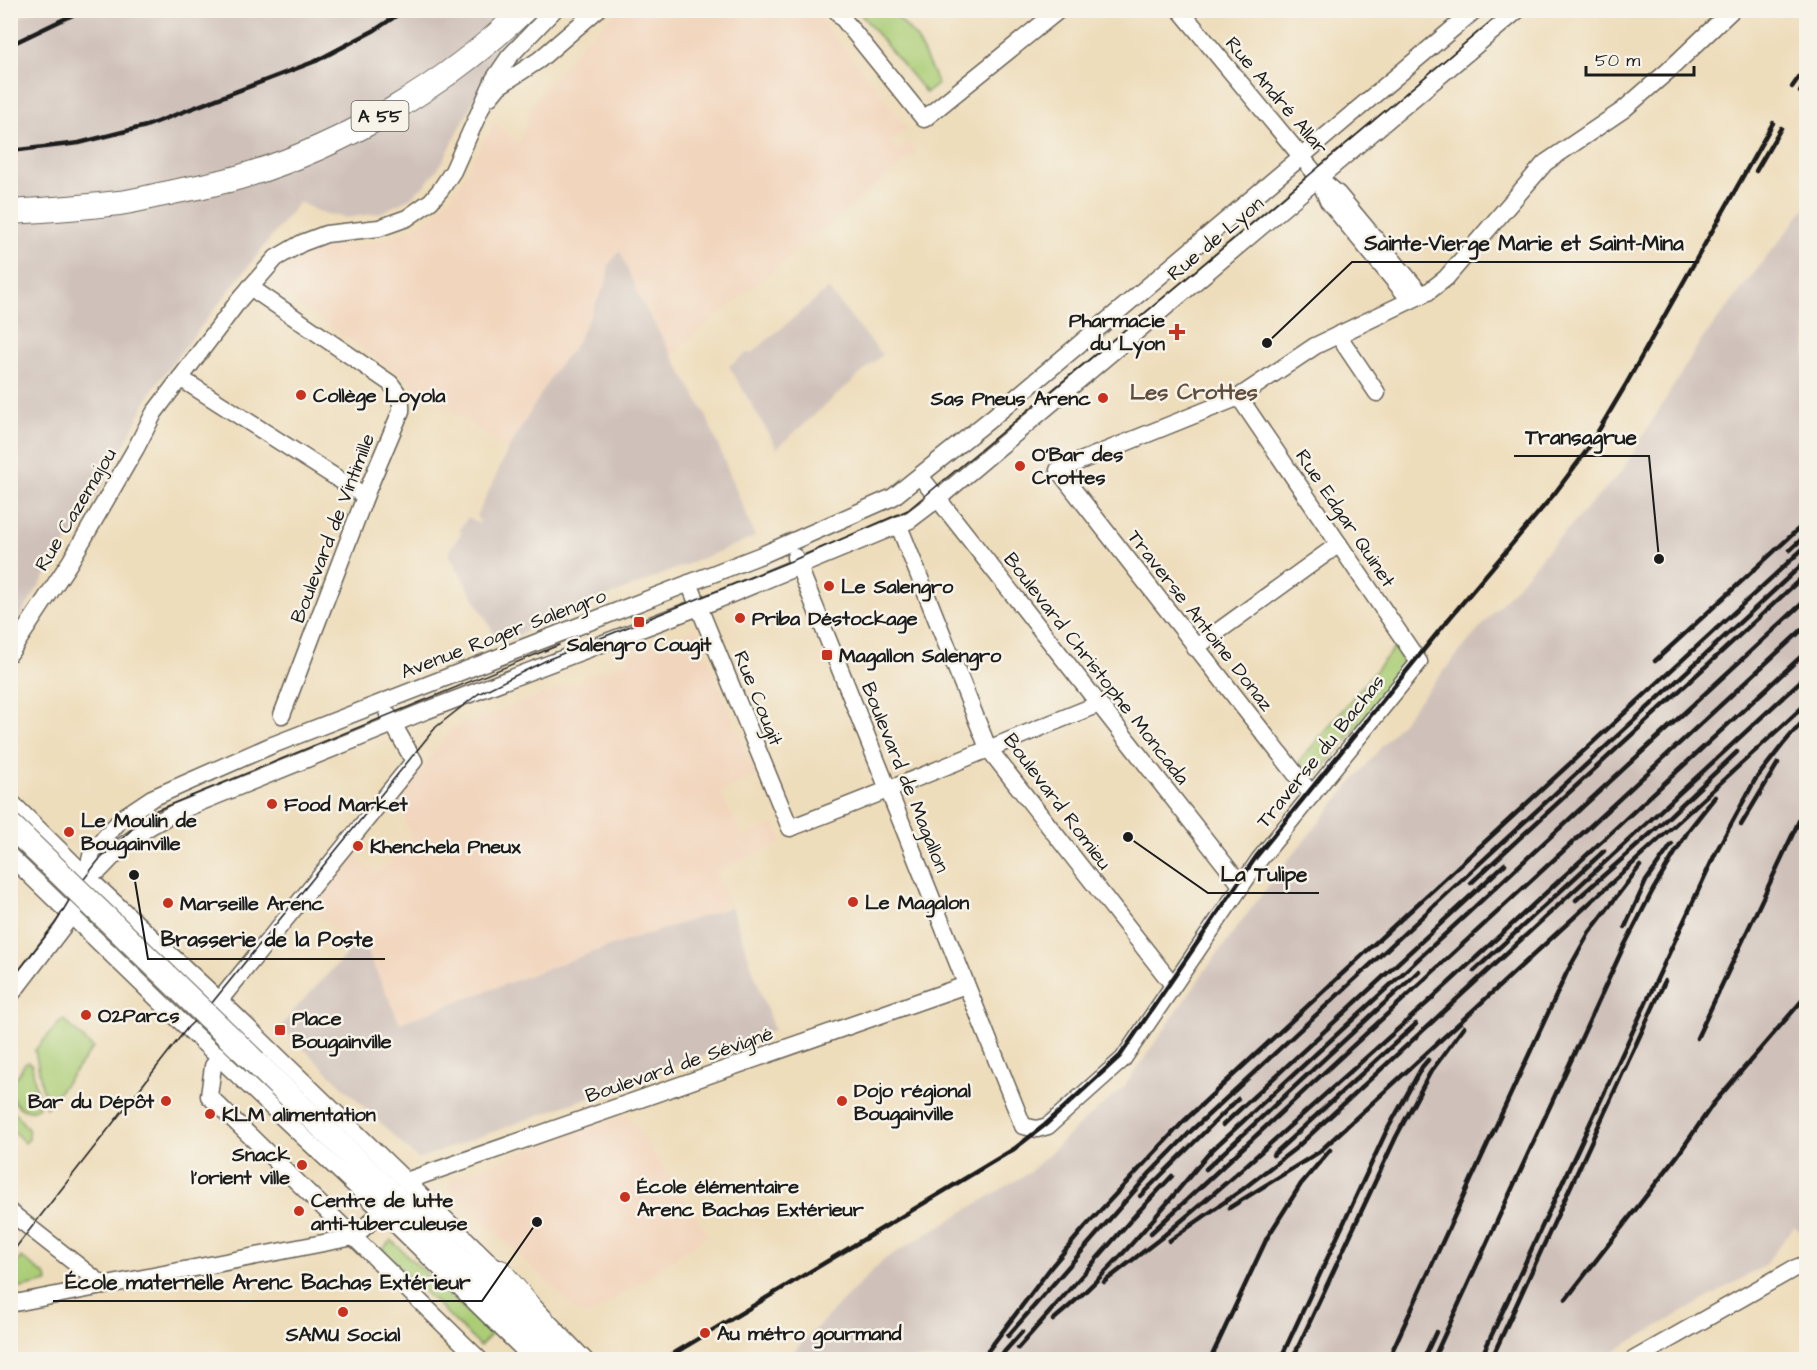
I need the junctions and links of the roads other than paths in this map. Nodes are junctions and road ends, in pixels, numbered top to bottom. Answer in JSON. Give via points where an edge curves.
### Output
{"nodes":[{"id":1,"x":504,"y":10,"type":"edge"},
{"id":2,"x":524,"y":10,"type":"edge"},
{"id":3,"x":554,"y":10,"type":"edge"},
{"id":4,"x":597,"y":10,"type":"edge"},
{"id":5,"x":836,"y":10,"type":"edge"},
{"id":6,"x":1059,"y":10,"type":"edge"},
{"id":7,"x":1180,"y":10,"type":"edge"},
{"id":8,"x":1475,"y":10,"type":"edge"},
{"id":9,"x":1518,"y":10,"type":"edge"},
{"id":10,"x":1732,"y":10,"type":"edge"},
{"id":11,"x":485,"y":102,"type":"junction"},
{"id":12,"x":1301,"y":156,"type":"junction"},
{"id":13,"x":1319,"y":178,"type":"junction"},
{"id":14,"x":10,"y":197,"type":"edge"},
{"id":15,"x":10,"y":212,"type":"edge"},
{"id":16,"x":250,"y":287,"type":"junction"},
{"id":17,"x":1416,"y":298,"type":"junction"},
{"id":18,"x":1338,"y":335,"type":"junction"},
{"id":19,"x":180,"y":378,"type":"junction"},
{"id":20,"x":1377,"y":393,"type":"dead end"},
{"id":21,"x":1239,"y":397,"type":"junction"},
{"id":22,"x":956,"y":447,"type":"joint"},
{"id":23,"x":920,"y":476,"type":"junction"},
{"id":24,"x":365,"y":496,"type":"junction"},
{"id":25,"x":939,"y":498,"type":"junction"},
{"id":26,"x":898,"y":526,"type":"junction"},
{"id":27,"x":789,"y":544,"type":"junction"},
{"id":28,"x":1339,"y":544,"type":"junction"},
{"id":29,"x":799,"y":566,"type":"junction"},
{"id":30,"x":689,"y":583,"type":"junction"},
{"id":31,"x":699,"y":606,"type":"junction"},
{"id":32,"x":1195,"y":648,"type":"junction"},
{"id":33,"x":10,"y":653,"type":"edge"},
{"id":34,"x":1419,"y":662,"type":"joint"},
{"id":35,"x":380,"y":702,"type":"junction"},
{"id":36,"x":1099,"y":704,"type":"junction"},
{"id":37,"x":282,"y":715,"type":"dead end"},
{"id":38,"x":393,"y":724,"type":"junction"},
{"id":39,"x":988,"y":748,"type":"junction"},
{"id":40,"x":888,"y":791,"type":"junction"},
{"id":41,"x":1312,"y":795,"type":"junction"},
{"id":42,"x":10,"y":801,"type":"edge"},
{"id":43,"x":10,"y":825,"type":"edge"},
{"id":44,"x":10,"y":856,"type":"edge"},
{"id":45,"x":86,"y":876,"type":"junction"},
{"id":46,"x":1241,"y":885,"type":"junction"},
{"id":47,"x":72,"y":915,"type":"junction"},
{"id":48,"x":1173,"y":985,"type":"junction"},
{"id":49,"x":966,"y":986,"type":"junction"},
{"id":50,"x":10,"y":996,"type":"edge"},
{"id":51,"x":219,"y":1000,"type":"junction"},
{"id":52,"x":248,"y":1029,"type":"junction"},
{"id":53,"x":220,"y":1057,"type":"junction"},
{"id":54,"x":1023,"y":1126,"type":"joint"},
{"id":55,"x":406,"y":1181,"type":"junction"},
{"id":56,"x":382,"y":1211,"type":"junction"},
{"id":57,"x":10,"y":1212,"type":"edge"},
{"id":58,"x":354,"y":1237,"type":"junction"},
{"id":59,"x":1806,"y":1264,"type":"edge"},
{"id":60,"x":488,"y":1274,"type":"junction"},
{"id":61,"x":104,"y":1286,"type":"junction"},
{"id":62,"x":10,"y":1304,"type":"edge"},
{"id":63,"x":480,"y":1359,"type":"edge"},
{"id":64,"x":533,"y":1359,"type":"edge"},
{"id":65,"x":560,"y":1359,"type":"edge"},
{"id":66,"x":572,"y":1359,"type":"edge"},
{"id":67,"x":585,"y":1359,"type":"edge"},
{"id":68,"x":1633,"y":1359,"type":"edge"}],
"edges":[{"from":1,"to":14,"type":"highway","number":"A 55","via":[[412,81],[328,127],[281,147],[170,179],[114,189]]},
{"from":2,"to":15,"type":"highway","number":"A 55","via":[[460,65],[402,104],[285,161],[232,179],[121,203]]},
{"from":3,"to":11,"type":"street","name":"Rue Cazemajou","via":[[509,57]]},
{"from":4,"to":11,"type":"street"},
{"from":5,"to":6,"type":"street","via":[[924,119]]},
{"from":7,"to":12,"type":"street","name":"Rue André Allar"},
{"from":8,"to":12,"type":"street","name":"Rue de Lyon"},
{"from":9,"to":13,"type":"street","name":"Rue de Lyon"},
{"from":10,"to":17,"type":"street","via":[[1623,110],[1545,164],[1446,278]]},
{"from":11,"to":16,"type":"street","name":"Rue Cazemajou","via":[[453,171],[430,201],[407,218],[379,228],[326,234],[302,243],[276,258]]},
{"from":12,"to":13,"type":"street","name":"Rue André Allar"},
{"from":12,"to":22,"type":"street","name":"Rue de Lyon"},
{"from":13,"to":17,"type":"street","name":"Rue André Allar","via":[[1328,201]]},
{"from":13,"to":25,"type":"street","name":"Rue de Lyon"},
{"from":16,"to":19,"type":"street","name":"Rue Cazemajou"},
{"from":16,"to":24,"type":"street","name":"Boulevard de Vintimille","via":[[390,383],[399,394],[401,411]]},
{"from":17,"to":18,"type":"street"},
{"from":18,"to":20,"type":"street"},
{"from":18,"to":21,"type":"street"},
{"from":19,"to":24,"type":"street"},
{"from":19,"to":33,"type":"street","name":"Rue Cazemajou","via":[[154,413],[70,562]]},
{"from":21,"to":28,"type":"street","name":"Rue Edgar Quinet"},
{"from":21,"to":32,"type":"street","name":"Traverse Antoine Donaz","via":[[1058,470]]},
{"from":22,"to":23,"type":"street","name":"Avenue Roger Salengro"},
{"from":23,"to":25,"type":"street","name":"Boulevard Christophe Moncada"},
{"from":23,"to":27,"type":"street","name":"Avenue Roger Salengro","via":[[893,497]]},
{"from":24,"to":37,"type":"street","name":"Boulevard de Vintimille"},
{"from":25,"to":26,"type":"street"},
{"from":25,"to":36,"type":"street","name":"Boulevard Christophe Moncada"},
{"from":26,"to":29,"type":"street"},
{"from":26,"to":39,"type":"street","name":"Boulevard Romieu"},
{"from":27,"to":29,"type":"street","name":"Boulevard de Magallon"},
{"from":27,"to":30,"type":"street","name":"Avenue Roger Salengro"},
{"from":28,"to":32,"type":"street"},
{"from":28,"to":34,"type":"street","name":"Rue Edgar Quinet"},
{"from":29,"to":31,"type":"street"},
{"from":29,"to":40,"type":"street","name":"Boulevard de Magallon"},
{"from":30,"to":31,"type":"street","name":"Rue Cougit"},
{"from":30,"to":35,"type":"street","name":"Avenue Roger Salengro"},
{"from":31,"to":38,"type":"street"},
{"from":31,"to":40,"type":"street","name":"Rue Cougit","via":[[790,828]]},
{"from":32,"to":41,"type":"street","name":"Traverse Antoine Donaz"},
{"from":34,"to":41,"type":"street","name":"Traverse du Bachas"},
{"from":35,"to":38,"type":"street"},
{"from":35,"to":45,"type":"street","name":"Avenue Roger Salengro","via":[[152,798],[122,818],[92,852]]},
{"from":36,"to":39,"type":"street"},
{"from":36,"to":46,"type":"street","name":"Boulevard Christophe Moncada"},
{"from":38,"to":45,"type":"street","via":[[174,813],[124,845],[100,870]]},
{"from":38,"to":51,"type":"street","via":[[414,761]]},
{"from":39,"to":40,"type":"street"},
{"from":39,"to":48,"type":"street","name":"Boulevard Romieu"},
{"from":40,"to":49,"type":"street","name":"Boulevard de Magallon"},
{"from":41,"to":46,"type":"street","name":"Traverse du Bachas"},
{"from":42,"to":45,"type":"street"},
{"from":43,"to":60,"type":"highway","bridge":true},
{"from":44,"to":47,"type":"street"},
{"from":45,"to":47,"type":"street","name":"Avenue Roger Salengro"},
{"from":45,"to":51,"type":"street"},
{"from":46,"to":48,"type":"street","name":"Traverse du Bachas"},
{"from":47,"to":50,"type":"street","name":"Avenue Roger Salengro"},
{"from":47,"to":53,"type":"street"},
{"from":48,"to":54,"type":"street","name":"Traverse du Bachas","via":[[1123,1059],[1048,1126]]},
{"from":49,"to":54,"type":"street","name":"Boulevard de Magallon"},
{"from":49,"to":55,"type":"street","name":"Boulevard de Sévigné"},
{"from":51,"to":52,"type":"street"},
{"from":52,"to":53,"type":"street"},
{"from":52,"to":55,"type":"street"},
{"from":53,"to":56,"type":"street"},
{"from":53,"to":58,"type":"street","via":[[213,1066],[209,1096]]},
{"from":55,"to":60,"type":"street"},
{"from":56,"to":58,"type":"street"},
{"from":56,"to":64,"type":"street"},
{"from":57,"to":61,"type":"street"},
{"from":58,"to":61,"type":"street"},
{"from":58,"to":63,"type":"street"},
{"from":59,"to":68,"type":"street"},
{"from":60,"to":65,"type":"highway"},
{"from":60,"to":66,"type":"highway"},
{"from":60,"to":67,"type":"street"},
{"from":61,"to":62,"type":"street"}]}
